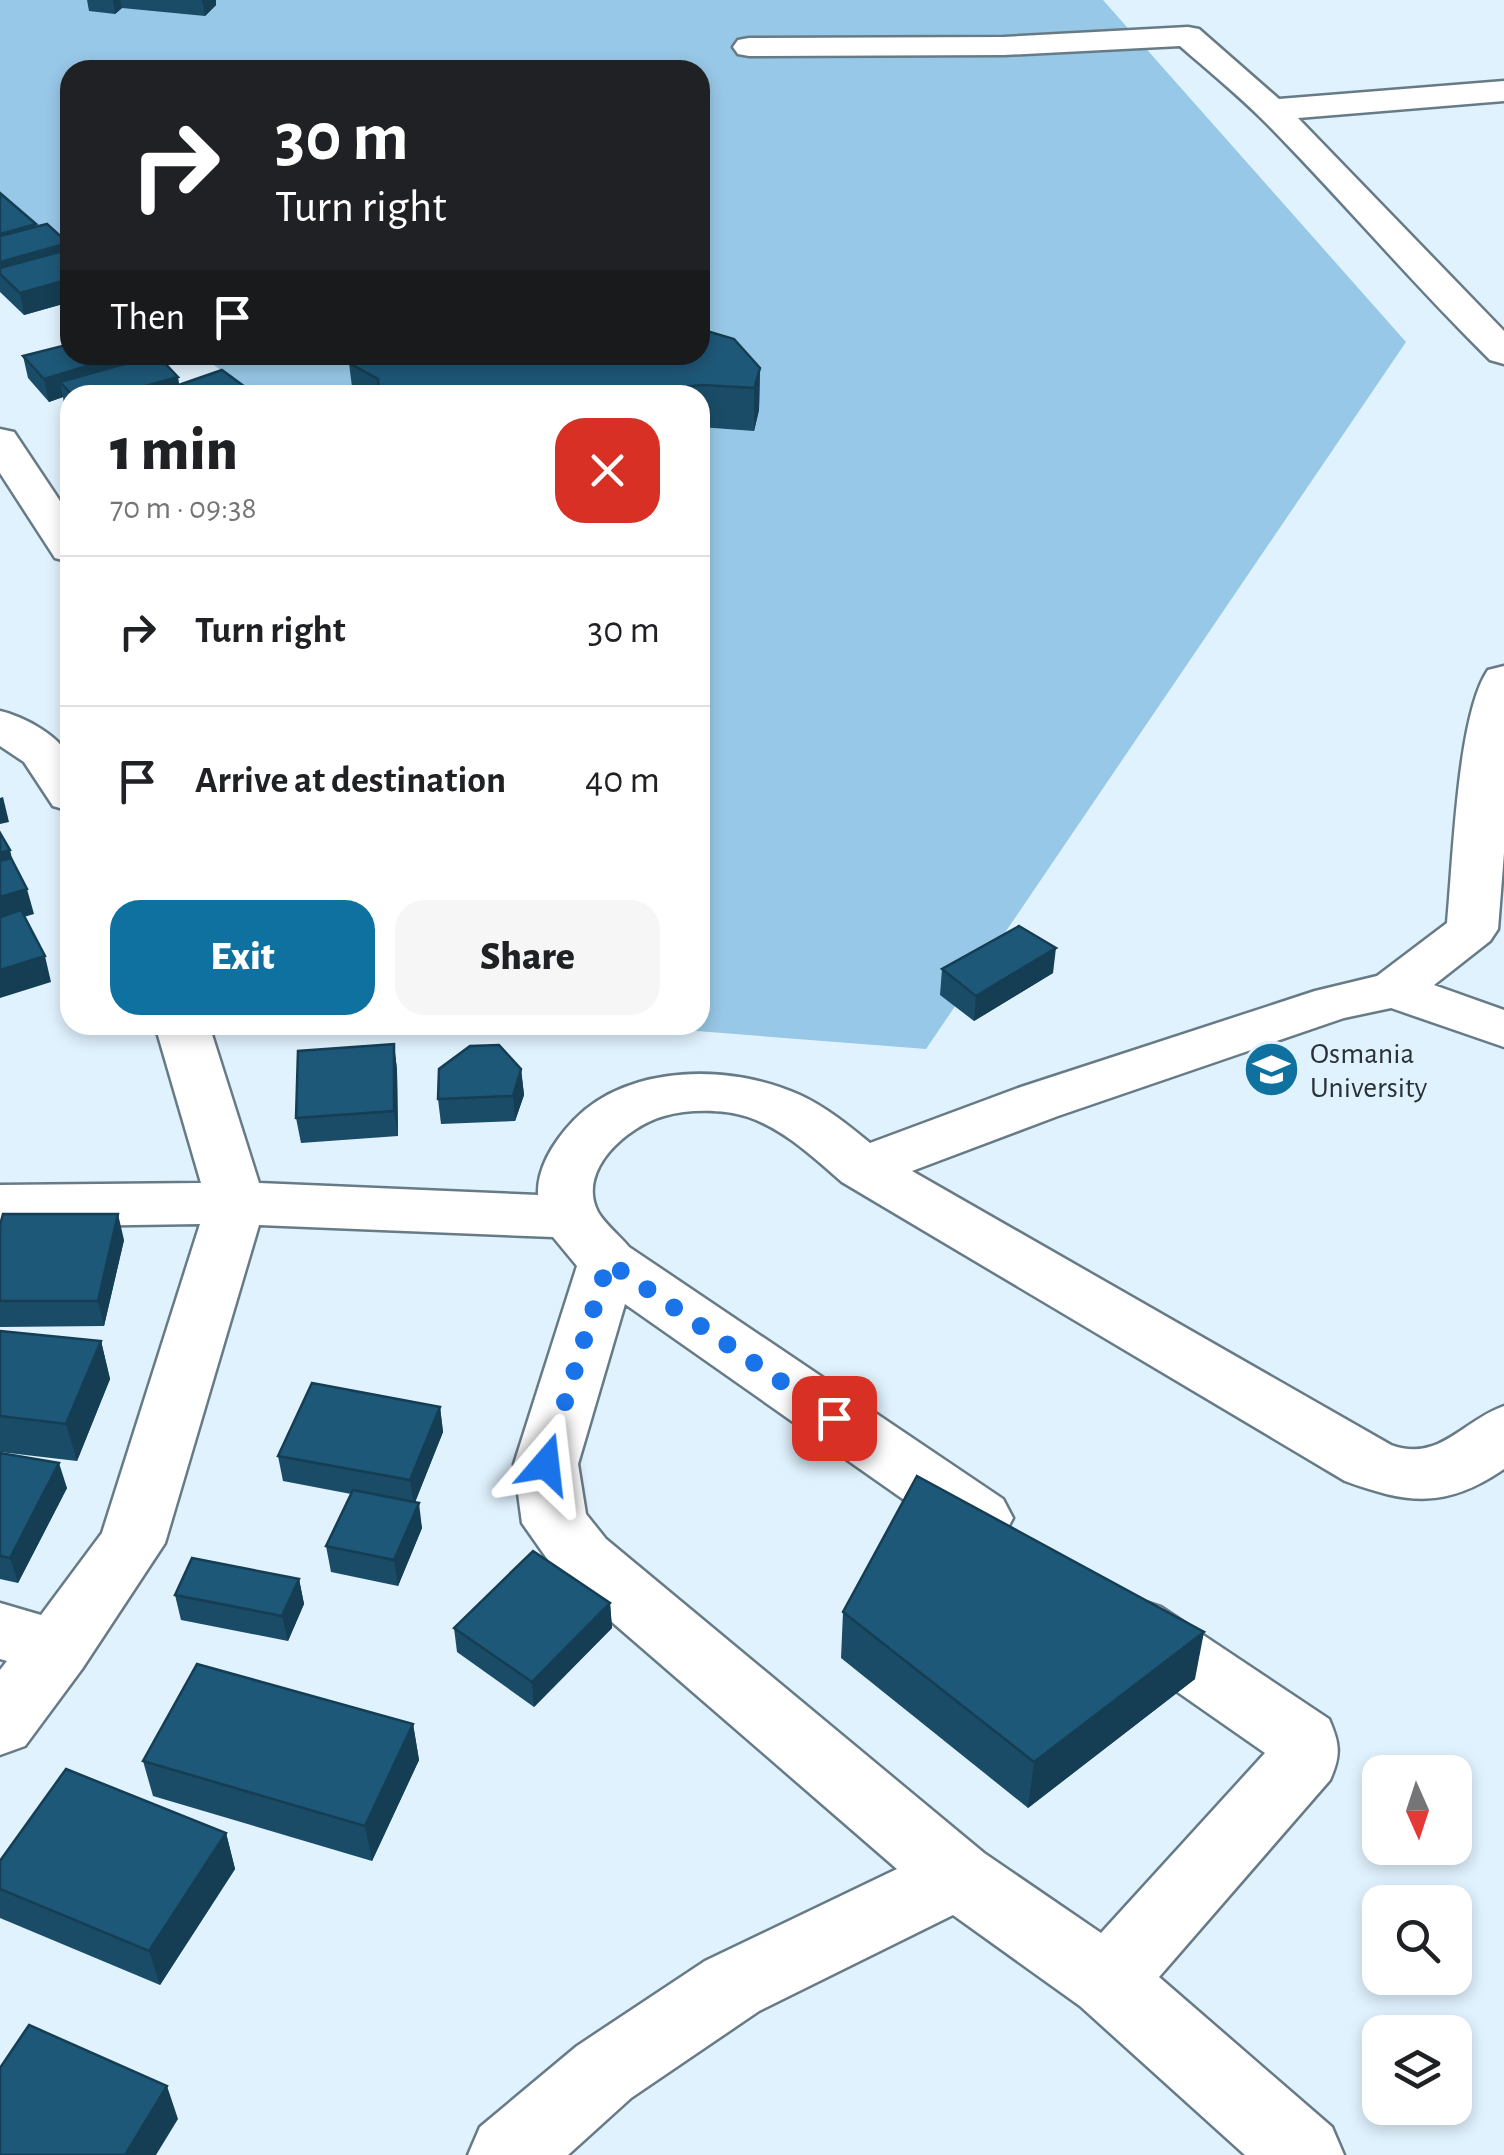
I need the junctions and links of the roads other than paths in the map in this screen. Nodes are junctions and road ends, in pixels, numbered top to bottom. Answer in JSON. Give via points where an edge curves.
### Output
{"nodes":[{"id":1,"x":749,"y":47,"type":"dead end"},
{"id":2,"x":1504,"y":92,"type":"edge"},
{"id":3,"x":1270,"y":110,"type":"junction"},
{"id":4,"x":1504,"y":352,"type":"edge"},
{"id":5,"x":2,"y":448,"type":"edge"},
{"id":6,"x":60,"y":534,"type":"edge"},
{"id":7,"x":1504,"y":680,"type":"edge"},
{"id":8,"x":0,"y":725,"type":"edge"},
{"id":9,"x":60,"y":781,"type":"edge"},
{"id":10,"x":1394,"y":990,"type":"junction"},
{"id":11,"x":1504,"y":1029,"type":"edge"},
{"id":12,"x":185,"y":1035,"type":"edge"},
{"id":13,"x":862,"y":1168,"type":"junction"},
{"id":14,"x":236,"y":1203,"type":"junction"},
{"id":15,"x":0,"y":1206,"type":"edge"},
{"id":16,"x":588,"y":1240,"type":"junction"},
{"id":17,"x":1504,"y":1431,"type":"edge"},
{"id":18,"x":1027,"y":1550,"type":"edge"},
{"id":19,"x":1091,"y":1595,"type":"edge"},
{"id":20,"x":29,"y":1640,"type":"edge"},
{"id":21,"x":0,"y":1725,"type":"edge"},
{"id":22,"x":958,"y":1876,"type":"junction"},
{"id":23,"x":1107,"y":1981,"type":"junction"},
{"id":24,"x":508,"y":2155,"type":"edge"},
{"id":25,"x":1304,"y":2155,"type":"edge"}],
"edges":[{"from":1,"to":3,"type":"street","via":[[1004,46],[1188,36]]},
{"from":2,"to":3,"type":"street"},
{"from":3,"to":4,"type":"street"},
{"from":5,"to":6,"type":"street"},
{"from":7,"to":10,"type":"street","via":[[1491,724],[1472,929]]},
{"from":8,"to":9,"type":"street","via":[[42,753]]},
{"from":10,"to":11,"type":"street"},
{"from":10,"to":13,"type":"street","via":[[1334,1003],[1038,1102]]},
{"from":12,"to":14,"type":"street"},
{"from":13,"to":16,"type":"street","via":[[815,1129],[768,1103],[696,1091],[638,1101],[596,1131],[568,1173]]},
{"from":13,"to":17,"type":"street","via":[[1368,1462],[1404,1476],[1431,1473],[1472,1459]]},
{"from":14,"to":15,"type":"street"},
{"from":14,"to":16,"type":"street"},
{"from":14,"to":20,"type":"street","via":[[132,1543]]},
{"from":16,"to":18,"type":"street"},
{"from":16,"to":22,"type":"street","via":[[546,1464],[555,1523],[583,1558]]},
{"from":19,"to":23,"type":"street","via":[[1304,1741],[1305,1758]]},
{"from":20,"to":21,"type":"street"},
{"from":22,"to":23,"type":"street"},
{"from":22,"to":24,"type":"street","via":[[732,1986],[604,2072]]},
{"from":23,"to":25,"type":"street"}]}
